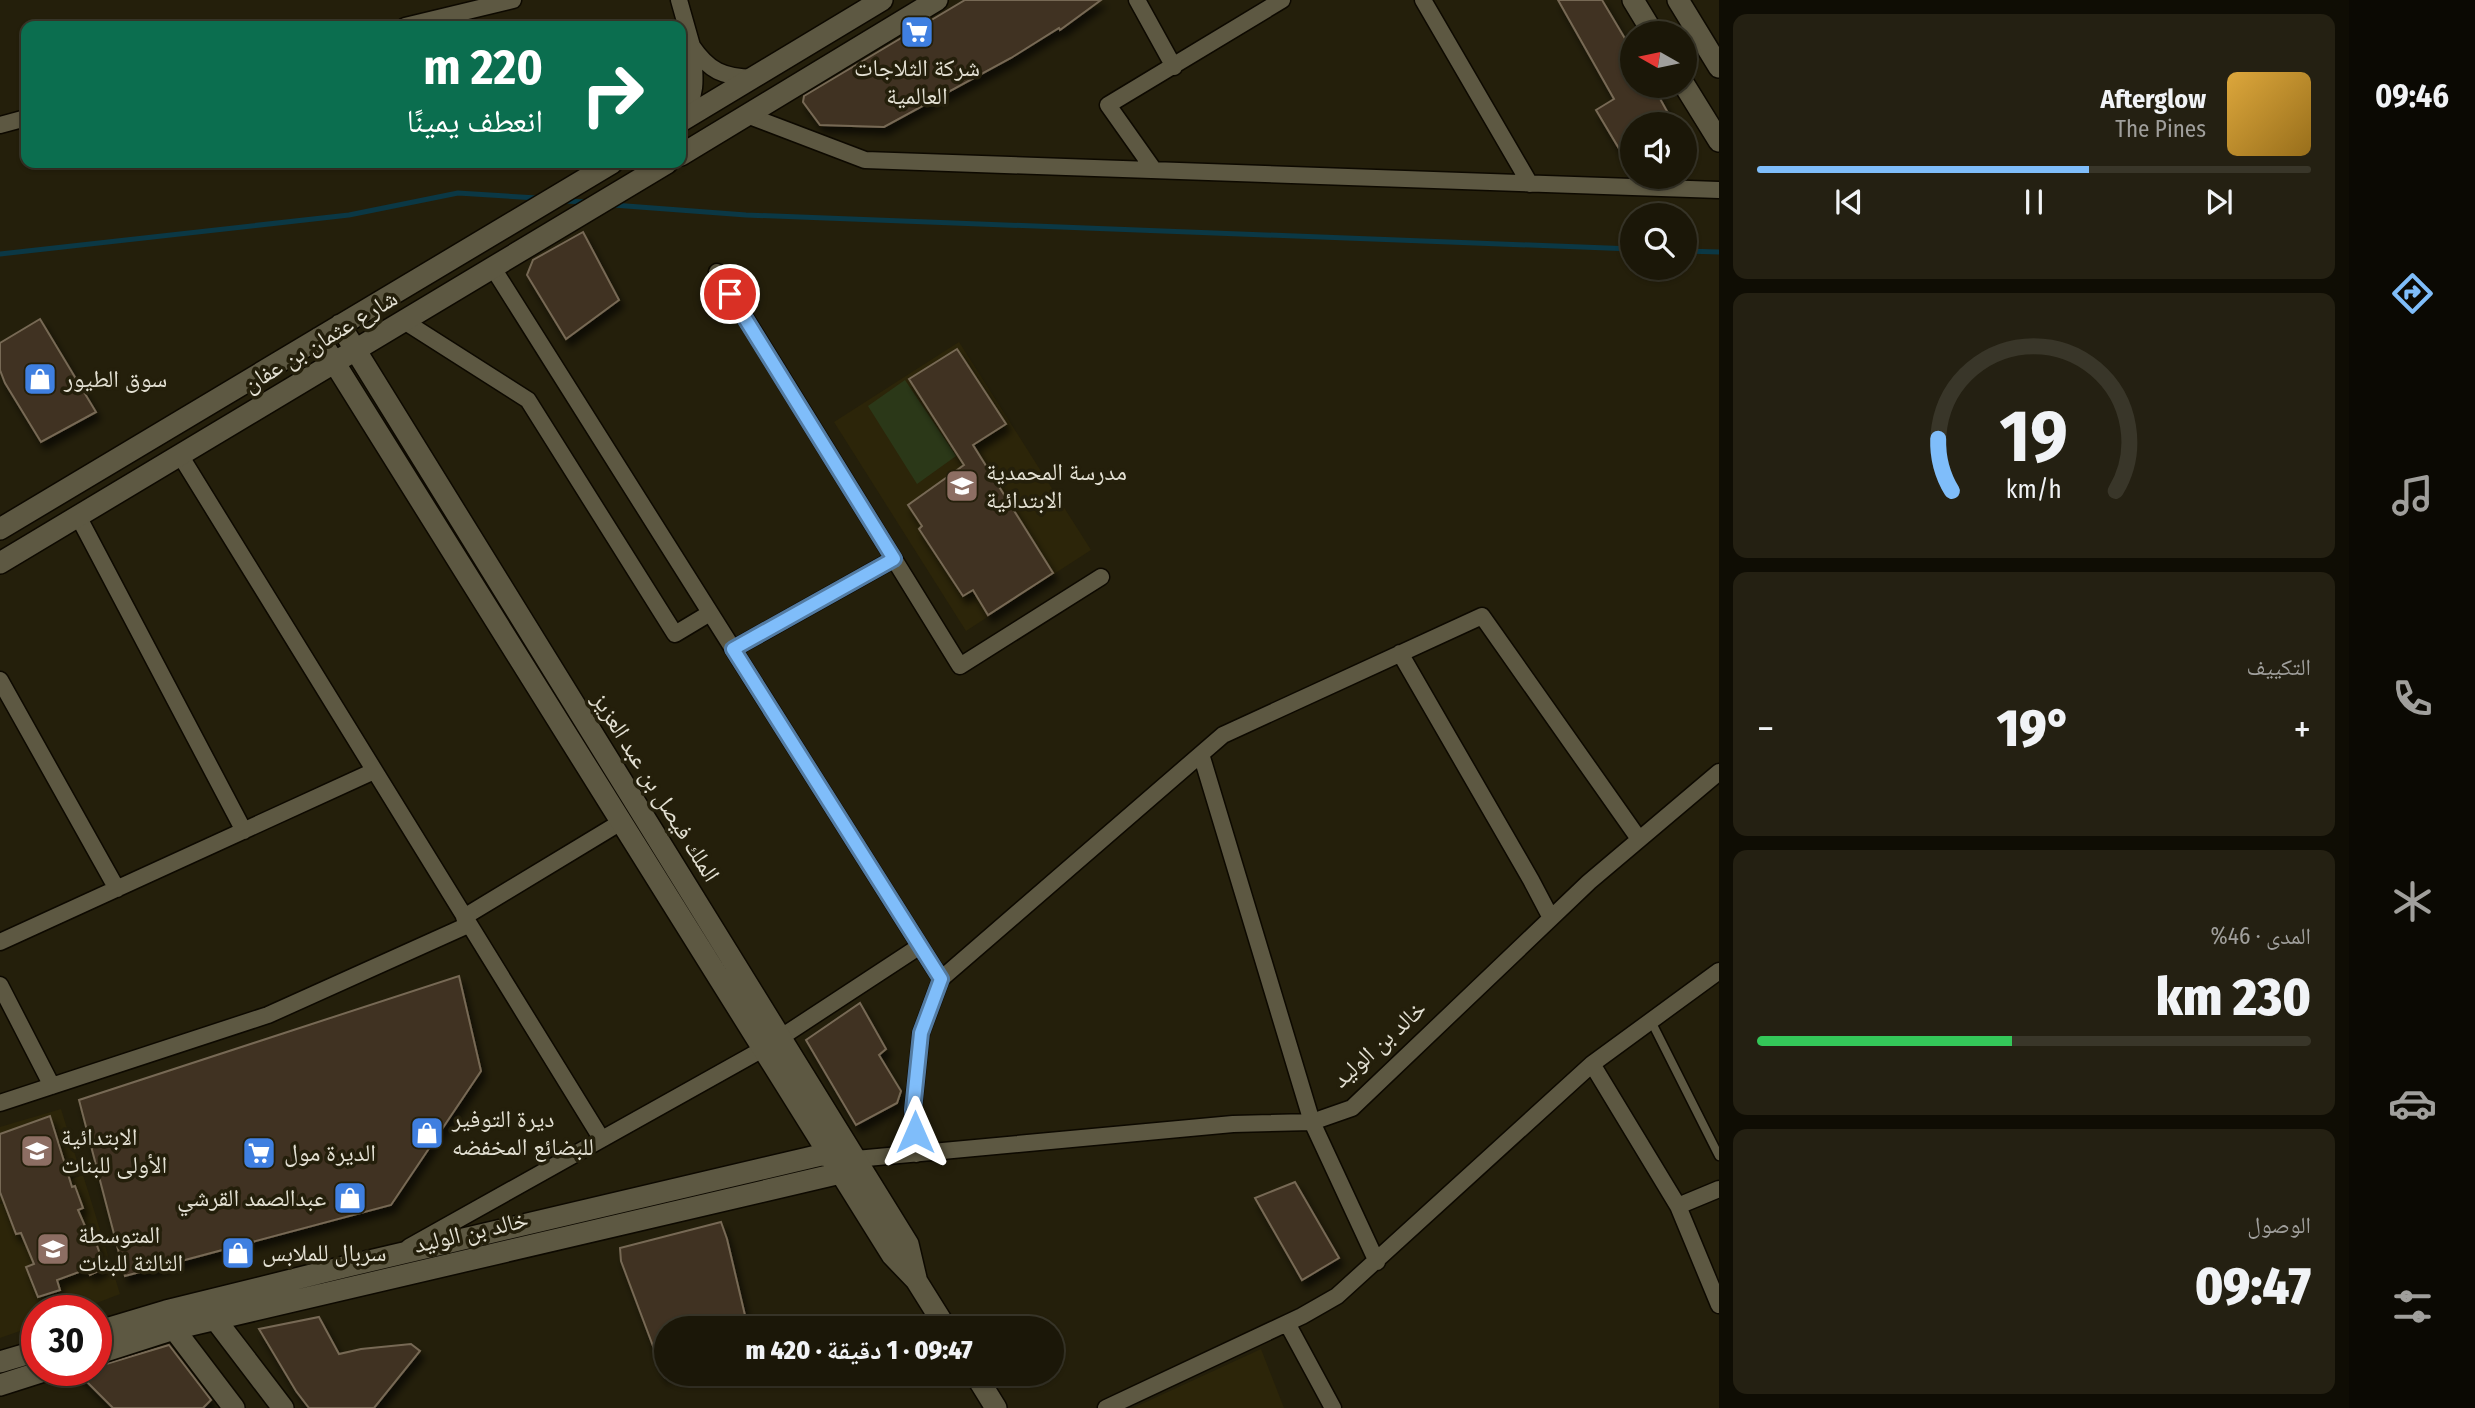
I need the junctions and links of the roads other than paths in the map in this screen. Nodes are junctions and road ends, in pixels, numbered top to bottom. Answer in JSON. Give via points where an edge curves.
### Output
{"nodes":[{"id":1,"x":513,"y":0,"type":"edge"},
{"id":2,"x":679,"y":0,"type":"edge"},
{"id":3,"x":937,"y":0,"type":"edge"},
{"id":4,"x":1137,"y":0,"type":"edge"},
{"id":5,"x":1282,"y":0,"type":"edge"},
{"id":6,"x":1423,"y":0,"type":"edge"},
{"id":7,"x":1633,"y":0,"type":"edge"},
{"id":8,"x":1678,"y":0,"type":"edge"},
{"id":9,"x":875,"y":2,"type":"edge"},
{"id":10,"x":426,"y":21,"type":"edge"},
{"id":11,"x":685,"y":21,"type":"edge"},
{"id":12,"x":1646,"y":21,"type":"edge"},
{"id":13,"x":686,"y":25,"type":"edge"},
{"id":14,"x":692,"y":46,"type":"junction"},
{"id":15,"x":1174,"y":67,"type":"junction"},
{"id":16,"x":1719,"y":67,"type":"edge"},
{"id":17,"x":753,"y":78,"type":"junction"},
{"id":18,"x":1692,"y":98,"type":"edge"},
{"id":19,"x":686,"y":113,"type":"edge"},
{"id":20,"x":747,"y":115,"type":"junction"},
{"id":21,"x":686,"y":117,"type":"edge"},
{"id":22,"x":21,"y":119,"type":"edge"},
{"id":23,"x":0,"y":125,"type":"edge"},
{"id":24,"x":1719,"y":141,"type":"edge"},
{"id":25,"x":686,"y":152,"type":"edge"},
{"id":26,"x":604,"y":168,"type":"edge"},
{"id":27,"x":659,"y":168,"type":"edge"},
{"id":28,"x":1154,"y":170,"type":"junction"},
{"id":29,"x":1530,"y":184,"type":"junction"},
{"id":30,"x":1719,"y":191,"type":"edge"},
{"id":31,"x":493,"y":268,"type":"junction"},
{"id":32,"x":717,"y":272,"type":"dead end"},
{"id":33,"x":404,"y":321,"type":"junction"},
{"id":34,"x":340,"y":325,"type":"junction"},
{"id":35,"x":319,"y":338,"type":"junction"},
{"id":36,"x":356,"y":350,"type":"junction"},
{"id":37,"x":335,"y":363,"type":"junction"},
{"id":38,"x":180,"y":455,"type":"junction"},
{"id":39,"x":78,"y":516,"type":"junction"},
{"id":40,"x":0,"y":529,"type":"edge"},
{"id":41,"x":894,"y":559,"type":"junction"},
{"id":42,"x":0,"y":563,"type":"edge"},
{"id":43,"x":1101,"y":577,"type":"dead end"},
{"id":44,"x":710,"y":612,"type":"junction"},
{"id":45,"x":733,"y":649,"type":"junction"},
{"id":46,"x":1400,"y":653,"type":"junction"},
{"id":47,"x":0,"y":680,"type":"edge"},
{"id":48,"x":1201,"y":754,"type":"junction"},
{"id":49,"x":374,"y":771,"type":"junction"},
{"id":50,"x":1719,"y":772,"type":"edge"},
{"id":51,"x":621,"y":822,"type":"junction"},
{"id":52,"x":244,"y":831,"type":"junction"},
{"id":53,"x":1639,"y":839,"type":"junction"},
{"id":54,"x":117,"y":889,"type":"junction"},
{"id":55,"x":1551,"y":918,"type":"junction"},
{"id":56,"x":466,"y":921,"type":"junction"},
{"id":57,"x":0,"y":942,"type":"edge"},
{"id":58,"x":920,"y":946,"type":"junction"},
{"id":59,"x":1719,"y":971,"type":"edge"},
{"id":60,"x":941,"y":979,"type":"junction"},
{"id":61,"x":0,"y":985,"type":"edge"},
{"id":62,"x":1651,"y":1021,"type":"junction"},
{"id":63,"x":772,"y":1043,"type":"junction"},
{"id":64,"x":1592,"y":1064,"type":"junction"},
{"id":65,"x":52,"y":1086,"type":"junction"},
{"id":66,"x":0,"y":1103,"type":"edge"},
{"id":67,"x":1312,"y":1122,"type":"junction"},
{"id":68,"x":601,"y":1138,"type":"junction"},
{"id":69,"x":916,"y":1154,"type":"junction"},
{"id":70,"x":1719,"y":1156,"type":"edge"},
{"id":71,"x":842,"y":1162,"type":"junction"},
{"id":72,"x":1719,"y":1189,"type":"edge"},
{"id":73,"x":1678,"y":1206,"type":"junction"},
{"id":74,"x":395,"y":1255,"type":"junction"},
{"id":75,"x":1377,"y":1262,"type":"junction"},
{"id":76,"x":1719,"y":1305,"type":"edge"},
{"id":77,"x":938,"y":1316,"type":"edge"},
{"id":78,"x":215,"y":1320,"type":"junction"},
{"id":79,"x":1287,"y":1323,"type":"junction"},
{"id":80,"x":112,"y":1327,"type":"edge"},
{"id":81,"x":174,"y":1329,"type":"junction"},
{"id":82,"x":112,"y":1349,"type":"edge"},
{"id":83,"x":21,"y":1356,"type":"edge"},
{"id":84,"x":0,"y":1362,"type":"edge"},
{"id":85,"x":21,"y":1378,"type":"edge"},
{"id":86,"x":0,"y":1385,"type":"edge"},
{"id":87,"x":982,"y":1386,"type":"edge"},
{"id":88,"x":234,"y":1408,"type":"edge"},
{"id":89,"x":283,"y":1408,"type":"edge"},
{"id":90,"x":996,"y":1408,"type":"edge"},
{"id":91,"x":1106,"y":1408,"type":"edge"},
{"id":92,"x":1333,"y":1408,"type":"edge"}],
"edges":[{"from":1,"to":10,"type":"street"},
{"from":2,"to":11,"type":"street"},
{"from":3,"to":20,"type":"street"},
{"from":4,"to":15,"type":"street"},
{"from":5,"to":15,"type":"street"},
{"from":6,"to":29,"type":"street"},
{"from":7,"to":12,"type":"street"},
{"from":8,"to":16,"type":"street"},
{"from":9,"to":17,"type":"street"},
{"from":13,"to":14,"type":"street"},
{"from":14,"to":17,"type":"street","via":[[704,64],[717,71]]},
{"from":14,"to":19,"type":"street","via":[[695,91]]},
{"from":15,"to":28,"type":"street","via":[[1108,105]]},
{"from":17,"to":21,"type":"street"},
{"from":18,"to":24,"type":"street"},
{"from":20,"to":25,"type":"street"},
{"from":20,"to":28,"type":"street","via":[[865,160]]},
{"from":22,"to":23,"type":"street"},
{"from":26,"to":34,"type":"street","name":"شارع عثمان بن عفان"},
{"from":27,"to":31,"type":"street","name":"شارع عثمان بن عفان"},
{"from":28,"to":29,"type":"street"},
{"from":29,"to":30,"type":"street"},
{"from":31,"to":33,"type":"street","name":"شارع عثمان بن عفان"},
{"from":31,"to":44,"type":"street"},
{"from":32,"to":41,"type":"street"},
{"from":33,"to":36,"type":"street","name":"شارع عثمان بن عفان"},
{"from":33,"to":44,"type":"street","via":[[528,400],[675,634]]},
{"from":34,"to":35,"type":"street","name":"شارع عثمان بن عفان"},
{"from":34,"to":36,"type":"street","name":"الملك فيصل بن عبد العزيز"},
{"from":35,"to":37,"type":"street","name":"الملك فيصل بن عبد العزيز"},
{"from":35,"to":40,"type":"street","name":"شارع عثمان بن عفان"},
{"from":36,"to":37,"type":"street","name":"شارع عثمان بن عفان"},
{"from":36,"to":63,"type":"street","name":"الملك فيصل بن عبد العزيز"},
{"from":37,"to":38,"type":"street","name":"شارع عثمان بن عفان"},
{"from":37,"to":51,"type":"street","name":"الملك فيصل بن عبد العزيز"},
{"from":38,"to":39,"type":"street","name":"شارع عثمان بن عفان"},
{"from":38,"to":49,"type":"street"},
{"from":39,"to":42,"type":"street","name":"شارع عثمان بن عفان"},
{"from":39,"to":52,"type":"street"},
{"from":41,"to":43,"type":"street","via":[[960,666]]},
{"from":41,"to":45,"type":"street"},
{"from":44,"to":45,"type":"street"},
{"from":45,"to":58,"type":"street"},
{"from":46,"to":48,"type":"street","via":[[1223,735]]},
{"from":46,"to":53,"type":"street","via":[[1482,616]]},
{"from":46,"to":55,"type":"street"},
{"from":47,"to":54,"type":"street"},
{"from":48,"to":60,"type":"street"},
{"from":48,"to":67,"type":"street"},
{"from":49,"to":52,"type":"street"},
{"from":49,"to":56,"type":"street"},
{"from":50,"to":53,"type":"street","name":"خالد بن الوليد"},
{"from":51,"to":56,"type":"street"},
{"from":51,"to":63,"type":"street","name":"الملك فيصل بن عبد العزيز"},
{"from":52,"to":54,"type":"street"},
{"from":53,"to":55,"type":"street","name":"خالد بن الوليد"},
{"from":54,"to":57,"type":"street"},
{"from":55,"to":67,"type":"street","name":"خالد بن الوليد","via":[[1352,1108]]},
{"from":56,"to":65,"type":"street","via":[[268,1015]]},
{"from":56,"to":68,"type":"street"},
{"from":58,"to":60,"type":"street"},
{"from":58,"to":63,"type":"street"},
{"from":59,"to":62,"type":"street"},
{"from":60,"to":69,"type":"street","via":[[921,1033],[913,1110]]},
{"from":61,"to":65,"type":"street"},
{"from":62,"to":64,"type":"street"},
{"from":62,"to":70,"type":"lane"},
{"from":63,"to":68,"type":"street"},
{"from":63,"to":71,"type":"street","name":"الملك فيصل بن عبد العزيز"},
{"from":64,"to":73,"type":"street"},
{"from":64,"to":75,"type":"street"},
{"from":65,"to":66,"type":"street"},
{"from":67,"to":69,"type":"street","name":"خالد بن الوليد"},
{"from":67,"to":75,"type":"street"},
{"from":68,"to":74,"type":"street"},
{"from":69,"to":71,"type":"street","name":"خالد بن الوليد"},
{"from":71,"to":74,"type":"street","name":"خالد بن الوليد","via":[[821,1155]]},
{"from":71,"to":77,"type":"street","name":"الملك فيصل بن عبد العزيز","via":[[892,1255],[916,1280]]},
{"from":71,"to":78,"type":"street","name":"خالد بن الوليد","via":[[832,1175]]},
{"from":72,"to":73,"type":"street"},
{"from":73,"to":76,"type":"street"},
{"from":74,"to":80,"type":"street","name":"خالد بن الوليد"},
{"from":75,"to":79,"type":"street","via":[[1337,1296]]},
{"from":78,"to":81,"type":"street","name":"خالد بن الوليد"},
{"from":78,"to":89,"type":"street"},
{"from":79,"to":91,"type":"street"},
{"from":79,"to":92,"type":"street"},
{"from":81,"to":82,"type":"street","name":"خالد بن الوليد"},
{"from":81,"to":88,"type":"street"},
{"from":83,"to":84,"type":"street"},
{"from":85,"to":86,"type":"street"},
{"from":87,"to":90,"type":"street"}]}
